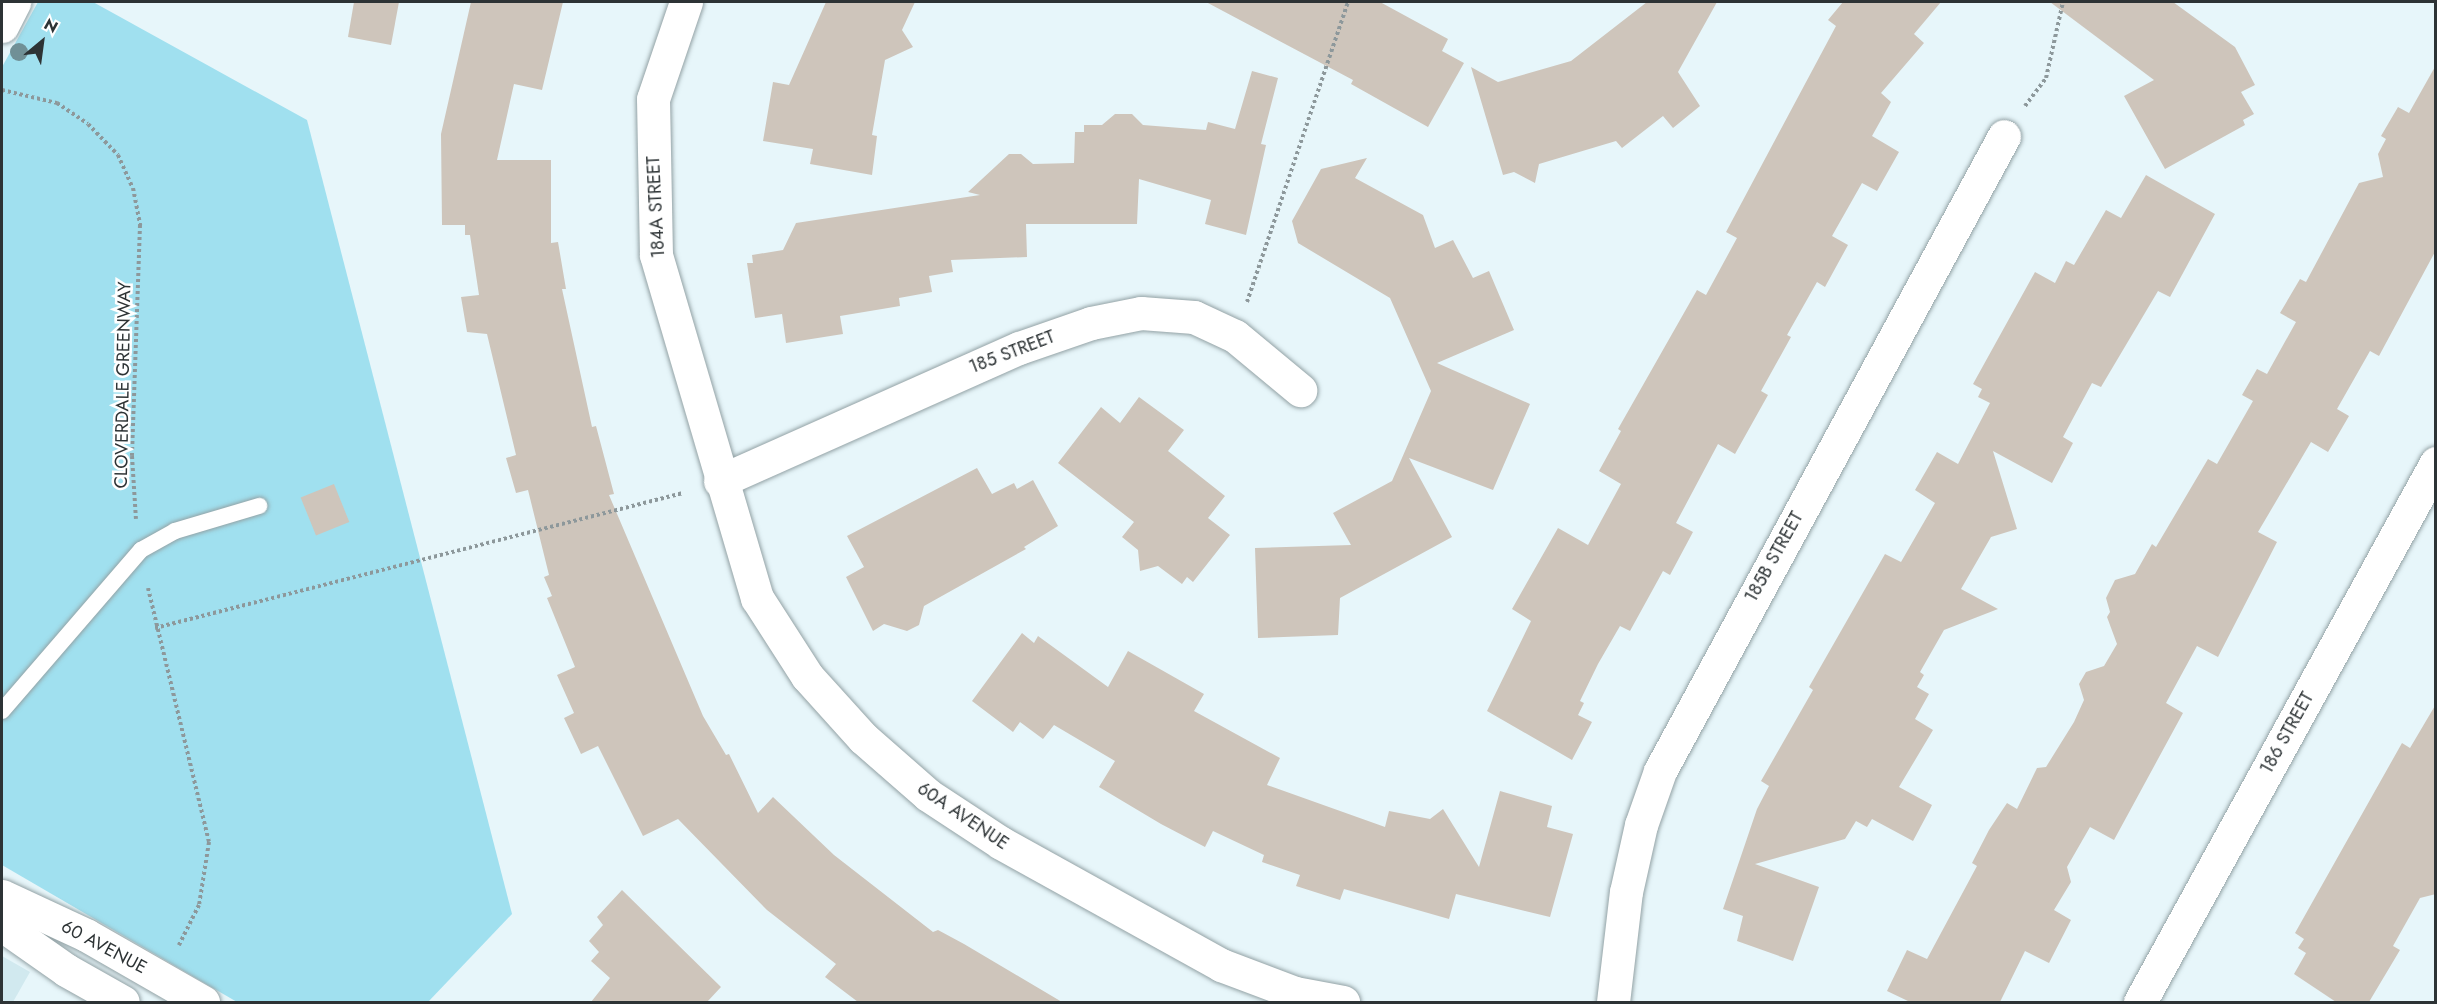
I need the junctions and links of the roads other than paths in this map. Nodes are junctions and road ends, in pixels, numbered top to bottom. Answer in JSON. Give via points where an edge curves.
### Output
{"nodes":[{"id":1,"x":14,"y":2,"type":"edge"},
{"id":2,"x":686,"y":2,"type":"edge"},
{"id":3,"x":2,"y":26,"type":"edge"},
{"id":4,"x":2004,"y":136,"type":"road end"},
{"id":5,"x":1300,"y":390,"type":"dead end"},
{"id":6,"x":2436,"y":463,"type":"edge"},
{"id":7,"x":720,"y":481,"type":"junction"},
{"id":8,"x":259,"y":506,"type":"dead end"},
{"id":9,"x":2,"y":711,"type":"edge"},
{"id":10,"x":2,"y":896,"type":"edge"},
{"id":11,"x":2,"y":926,"type":"edge"},
{"id":12,"x":123,"y":1002,"type":"edge"},
{"id":13,"x":203,"y":1002,"type":"edge"},
{"id":14,"x":1343,"y":1002,"type":"edge"},
{"id":15,"x":1613,"y":1002,"type":"edge"},
{"id":16,"x":2140,"y":1002,"type":"edge"}],
"edges":[{"from":1,"to":3,"type":"street"},
{"from":2,"to":7,"type":"street","name":"184A STREET","via":[[653,99],[656,255]]},
{"from":4,"to":15,"type":"street","name":"185B STREET","via":[[1660,771],[1641,825],[1626,892]]},
{"from":5,"to":7,"type":"street","name":"185 STREET","via":[[1235,336],[1194,317],[1141,314],[1091,323],[934,383]]},
{"from":6,"to":16,"type":"street","name":"186 STREET"},
{"from":7,"to":14,"type":"street","name":"60A AVENUE","via":[[757,598],[807,676],[863,738],[928,795],[1001,843],[1221,965],[1295,993]]},
{"from":8,"to":9,"type":"lane","via":[[175,531],[141,550]]},
{"from":10,"to":13,"type":"street","name":"60 AVENUE","via":[[86,935]]},
{"from":11,"to":12,"type":"street","name":"60 AVENUE","via":[[66,970]]}]}
